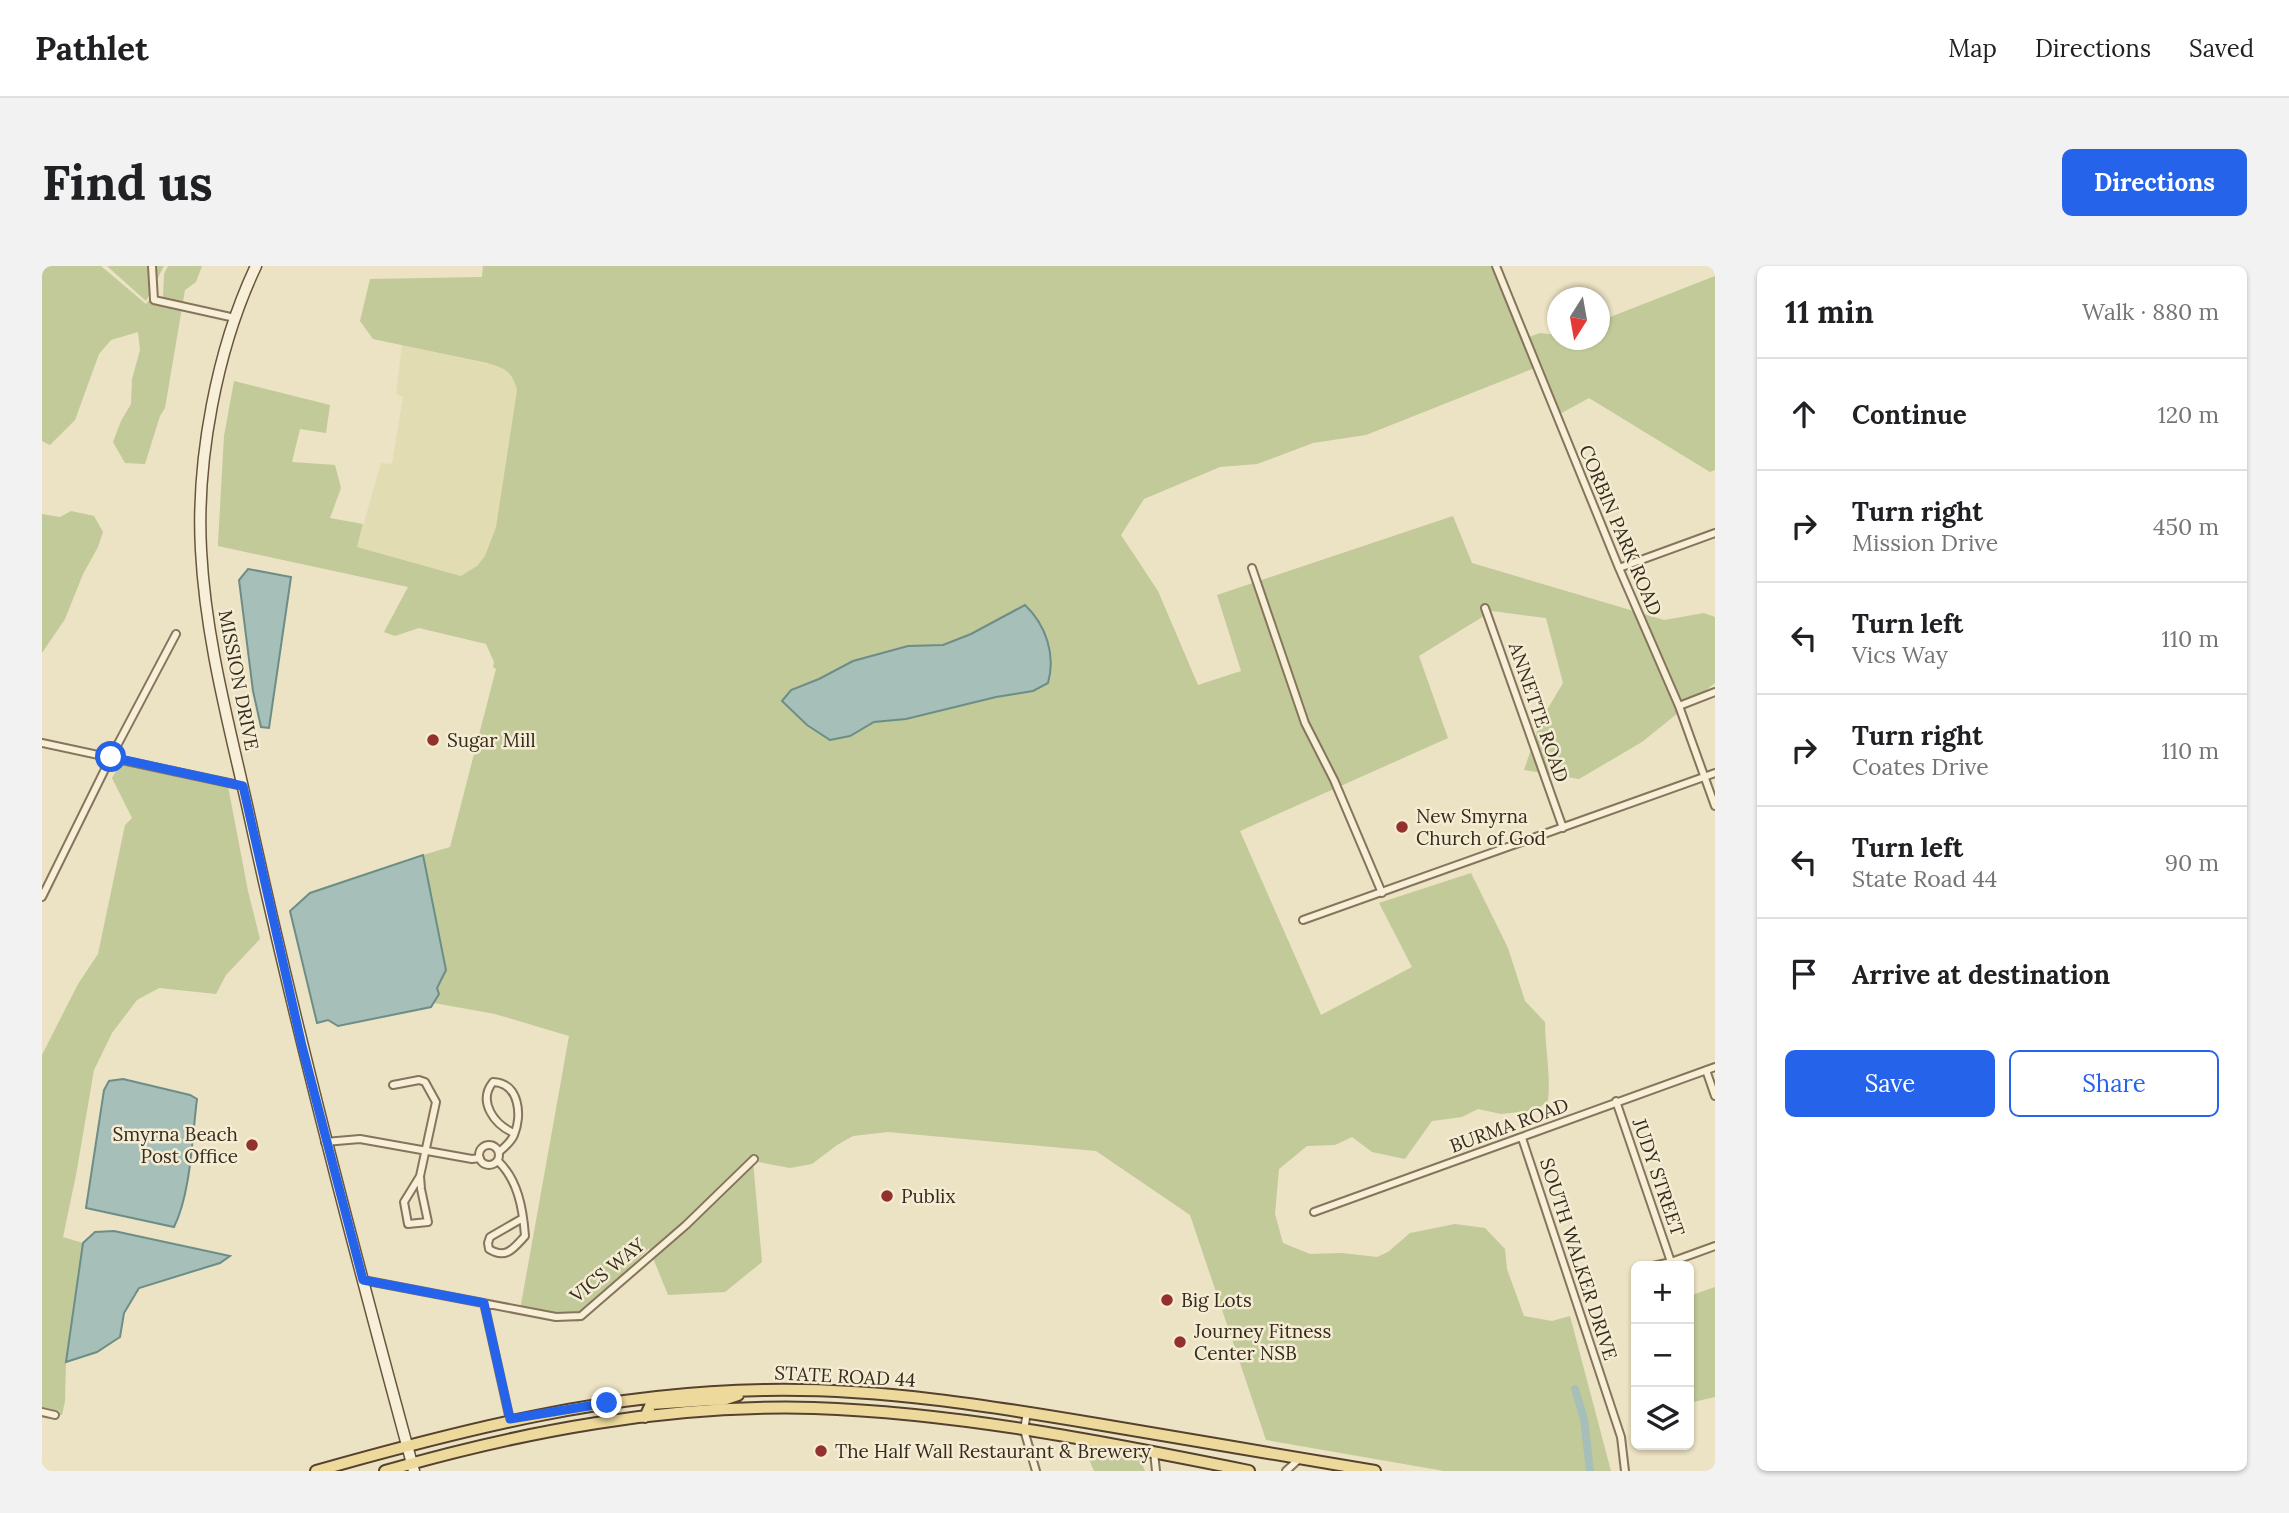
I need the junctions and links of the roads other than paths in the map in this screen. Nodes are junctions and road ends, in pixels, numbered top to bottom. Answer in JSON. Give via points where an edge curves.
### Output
{"nodes":[{"id":1,"x":152,"y":266,"type":"edge"},
{"id":2,"x":256,"y":266,"type":"edge"},
{"id":3,"x":1496,"y":266,"type":"edge"},
{"id":4,"x":235,"y":318,"type":"junction"},
{"id":5,"x":1715,"y":533,"type":"edge"},
{"id":6,"x":1252,"y":568,"type":"dead end"},
{"id":7,"x":1619,"y":568,"type":"junction"},
{"id":8,"x":1485,"y":608,"type":"dead end"},
{"id":9,"x":176,"y":634,"type":"dead end"},
{"id":10,"x":1715,"y":692,"type":"edge"},
{"id":11,"x":1679,"y":706,"type":"junction"},
{"id":12,"x":42,"y":743,"type":"edge"},
{"id":13,"x":111,"y":757,"type":"junction"},
{"id":14,"x":1715,"y":773,"type":"edge"},
{"id":15,"x":1705,"y":776,"type":"junction"},
{"id":16,"x":243,"y":786,"type":"junction"},
{"id":17,"x":1715,"y":806,"type":"edge"},
{"id":18,"x":1563,"y":828,"type":"junction"},
{"id":19,"x":1382,"y":893,"type":"junction"},
{"id":20,"x":42,"y":897,"type":"edge"},
{"id":21,"x":1303,"y":920,"type":"dead end"},
{"id":22,"x":1715,"y":1067,"type":"edge"},
{"id":23,"x":1706,"y":1070,"type":"junction"},
{"id":24,"x":393,"y":1086,"type":"dead end"},
{"id":25,"x":1715,"y":1096,"type":"edge"},
{"id":26,"x":1616,"y":1101,"type":"junction"},
{"id":27,"x":514,"y":1133,"type":"junction"},
{"id":28,"x":1522,"y":1138,"type":"junction"},
{"id":29,"x":325,"y":1143,"type":"junction"},
{"id":30,"x":424,"y":1151,"type":"junction"},
{"id":31,"x":499,"y":1152,"type":"junction"},
{"id":32,"x":480,"y":1158,"type":"junction"},
{"id":33,"x":754,"y":1159,"type":"dead end"},
{"id":34,"x":498,"y":1161,"type":"junction"},
{"id":35,"x":421,"y":1176,"type":"junction"},
{"id":36,"x":1314,"y":1212,"type":"dead end"},
{"id":37,"x":523,"y":1218,"type":"junction"},
{"id":38,"x":1715,"y":1246,"type":"edge"},
{"id":39,"x":1671,"y":1261,"type":"edge"},
{"id":40,"x":1674,"y":1261,"type":"edge"},
{"id":41,"x":363,"y":1280,"type":"junction"},
{"id":42,"x":484,"y":1303,"type":"junction"},
{"id":43,"x":750,"y":1390,"type":"junction"},
{"id":44,"x":812,"y":1390,"type":"junction"},
{"id":45,"x":636,"y":1399,"type":"junction"},
{"id":46,"x":812,"y":1408,"type":"junction"},
{"id":47,"x":42,"y":1412,"type":"edge"},
{"id":48,"x":1027,"y":1412,"type":"junction"},
{"id":49,"x":55,"y":1415,"type":"dead end"},
{"id":50,"x":645,"y":1417,"type":"junction"},
{"id":51,"x":510,"y":1419,"type":"junction"},
{"id":52,"x":1024,"y":1430,"type":"junction"},
{"id":53,"x":529,"y":1434,"type":"junction"},
{"id":54,"x":408,"y":1445,"type":"junction"},
{"id":55,"x":1153,"y":1452,"type":"junction"},
{"id":56,"x":1299,"y":1458,"type":"junction"},
{"id":57,"x":413,"y":1467,"type":"edge"},
{"id":58,"x":316,"y":1471,"type":"edge"},
{"id":59,"x":385,"y":1471,"type":"edge"},
{"id":60,"x":1036,"y":1471,"type":"edge"},
{"id":61,"x":1156,"y":1471,"type":"edge"},
{"id":62,"x":1249,"y":1471,"type":"edge"},
{"id":63,"x":1286,"y":1471,"type":"edge"},
{"id":64,"x":1375,"y":1471,"type":"edge"},
{"id":65,"x":1625,"y":1471,"type":"edge"}],
"edges":[{"from":1,"to":4,"type":"street","via":[[154,300]]},
{"from":2,"to":4,"type":"street","name":"MISSION DRIVE"},
{"from":3,"to":7,"type":"street","name":"CORBIN PARK ROAD"},
{"from":4,"to":16,"type":"street","name":"MISSION DRIVE","via":[[210,411],[201,548],[208,635]]},
{"from":5,"to":7,"type":"street"},
{"from":6,"to":19,"type":"street","via":[[1304,723]]},
{"from":7,"to":11,"type":"street","name":"CORBIN PARK ROAD"},
{"from":8,"to":18,"type":"street","name":"ANNETTE ROAD"},
{"from":9,"to":13,"type":"street"},
{"from":10,"to":11,"type":"street"},
{"from":11,"to":15,"type":"street","name":"CORBIN PARK ROAD"},
{"from":12,"to":13,"type":"street"},
{"from":13,"to":16,"type":"street"},
{"from":13,"to":20,"type":"street"},
{"from":14,"to":15,"type":"street"},
{"from":15,"to":17,"type":"street","name":"CORBIN PARK ROAD"},
{"from":15,"to":18,"type":"street"},
{"from":16,"to":29,"type":"street","name":"MISSION DRIVE"},
{"from":18,"to":19,"type":"street"},
{"from":19,"to":21,"type":"street"},
{"from":22,"to":23,"type":"street","name":"BURMA ROAD"},
{"from":23,"to":25,"type":"street"},
{"from":23,"to":26,"type":"street","name":"BURMA ROAD"},
{"from":24,"to":30,"type":"street","via":[[419,1080],[434,1094]]},
{"from":26,"to":28,"type":"street","name":"BURMA ROAD"},
{"from":26,"to":39,"type":"street","name":"JUDY STREET"},
{"from":27,"to":27,"type":"street","via":[[517,1099],[505,1085],[493,1082],[486,1095],[489,1110],[500,1126]]},
{"from":27,"to":31,"type":"street"},
{"from":28,"to":36,"type":"street","name":"BURMA ROAD"},
{"from":28,"to":65,"type":"street","name":"SOUTH WALKER DRIVE","via":[[1621,1437]]},
{"from":29,"to":30,"type":"street","via":[[360,1139]]},
{"from":29,"to":41,"type":"street","name":"MISSION DRIVE"},
{"from":30,"to":32,"type":"street"},
{"from":30,"to":35,"type":"street"},
{"from":31,"to":32,"type":"street","via":[[488,1145],[480,1150]]},
{"from":31,"to":34,"type":"street"},
{"from":32,"to":34,"type":"street","via":[[488,1165]]},
{"from":33,"to":42,"type":"street","name":"VICS WAY","via":[[581,1316],[556,1317]]},
{"from":34,"to":37,"type":"street","via":[[514,1182]]},
{"from":35,"to":35,"type":"street","via":[[428,1222],[408,1224],[404,1202]]},
{"from":37,"to":37,"type":"street","via":[[525,1236],[509,1253],[489,1249],[490,1237]]},
{"from":38,"to":40,"type":"street"},
{"from":41,"to":42,"type":"street","name":"VICS WAY"},
{"from":41,"to":54,"type":"street","name":"MISSION DRIVE"},
{"from":42,"to":51,"type":"street"},
{"from":43,"to":44,"type":"main road","name":"STATE ROAD 44"},
{"from":43,"to":45,"type":"main road","name":"STATE ROAD 44"},
{"from":43,"to":50,"type":"main road","via":[[726,1399],[651,1404]]},
{"from":44,"to":46,"type":"street"},
{"from":44,"to":48,"type":"main road","name":"STATE ROAD 44","via":[[920,1397]]},
{"from":45,"to":51,"type":"main road","name":"STATE ROAD 44"},
{"from":45,"to":53,"type":"main road","via":[[632,1411],[552,1424]]},
{"from":46,"to":50,"type":"main road","name":"STATE ROAD 44"},
{"from":46,"to":52,"type":"main road","name":"STATE ROAD 44","via":[[906,1413]]},
{"from":47,"to":49,"type":"street"},
{"from":48,"to":52,"type":"street"},
{"from":48,"to":56,"type":"main road","name":"STATE ROAD 44"},
{"from":50,"to":53,"type":"main road","name":"STATE ROAD 44"},
{"from":51,"to":54,"type":"main road","name":"STATE ROAD 44"},
{"from":52,"to":55,"type":"main road","name":"STATE ROAD 44"},
{"from":52,"to":60,"type":"street"},
{"from":53,"to":57,"type":"main road","name":"STATE ROAD 44"},
{"from":54,"to":57,"type":"street","name":"MISSION DRIVE"},
{"from":54,"to":58,"type":"main road","name":"STATE ROAD 44"},
{"from":55,"to":61,"type":"street"},
{"from":55,"to":62,"type":"main road","name":"STATE ROAD 44"},
{"from":56,"to":63,"type":"street"},
{"from":56,"to":64,"type":"main road","name":"STATE ROAD 44"},
{"from":57,"to":59,"type":"main road","name":"STATE ROAD 44"}]}
